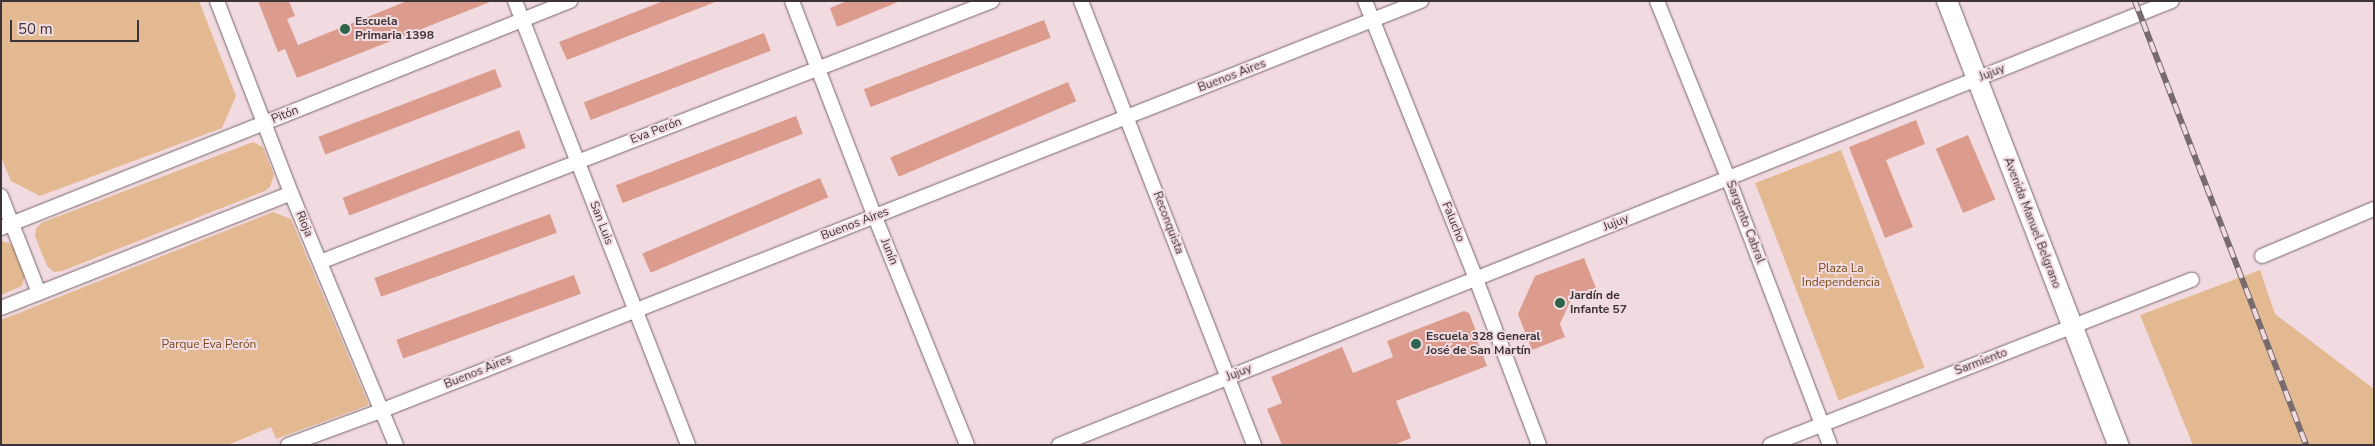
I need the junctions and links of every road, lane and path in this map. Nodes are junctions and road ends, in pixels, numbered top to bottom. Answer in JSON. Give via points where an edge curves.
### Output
{"nodes":[{"id":1,"x":217,"y":1,"type":"edge"},
{"id":2,"x":514,"y":1,"type":"edge"},
{"id":3,"x":570,"y":1,"type":"edge"},
{"id":4,"x":792,"y":1,"type":"edge"},
{"id":5,"x":992,"y":1,"type":"edge"},
{"id":6,"x":1081,"y":1,"type":"edge"},
{"id":7,"x":1365,"y":1,"type":"edge"},
{"id":8,"x":1421,"y":1,"type":"edge"},
{"id":9,"x":1657,"y":1,"type":"edge"},
{"id":10,"x":1947,"y":1,"type":"edge"},
{"id":11,"x":2172,"y":1,"type":"edge"},
{"id":12,"x":522,"y":20,"type":"junction"},
{"id":13,"x":1372,"y":20,"type":"junction"},
{"id":14,"x":818,"y":69,"type":"junction"},
{"id":15,"x":1978,"y":79,"type":"junction"},
{"id":16,"x":1126,"y":117,"type":"junction"},
{"id":17,"x":264,"y":123,"type":"junction"},
{"id":18,"x":577,"y":162,"type":"junction"},
{"id":19,"x":1728,"y":178,"type":"junction"},
{"id":20,"x":291,"y":193,"type":"junction"},
{"id":21,"x":1,"y":196,"type":"edge"},
{"id":22,"x":2374,"y":209,"type":"edge"},
{"id":23,"x":874,"y":216,"type":"junction"},
{"id":24,"x":7,"y":226,"type":"edge"},
{"id":25,"x":2262,"y":256,"type":"dead end"},
{"id":26,"x":320,"y":262,"type":"junction"},
{"id":27,"x":1476,"y":279,"type":"junction"},
{"id":28,"x":2192,"y":280,"type":"dead end"},
{"id":29,"x":38,"y":293,"type":"junction"},
{"id":30,"x":1,"y":308,"type":"edge"},
{"id":31,"x":634,"y":311,"type":"junction"},
{"id":32,"x":2072,"y":327,"type":"junction"},
{"id":33,"x":1228,"y":378,"type":"junction"},
{"id":34,"x":383,"y":410,"type":"junction"},
{"id":35,"x":1822,"y":424,"type":"junction"},
{"id":36,"x":288,"y":445,"type":"edge"},
{"id":37,"x":396,"y":445,"type":"edge"},
{"id":38,"x":688,"y":445,"type":"edge"},
{"id":39,"x":967,"y":445,"type":"edge"},
{"id":40,"x":1059,"y":445,"type":"edge"},
{"id":41,"x":1254,"y":445,"type":"edge"},
{"id":42,"x":1539,"y":445,"type":"edge"},
{"id":43,"x":1770,"y":445,"type":"edge"},
{"id":44,"x":1830,"y":445,"type":"edge"},
{"id":45,"x":2118,"y":445,"type":"edge"}],
"edges":[{"from":1,"to":17,"type":"street","name":"Rioja"},
{"from":2,"to":12,"type":"street","name":"San Luis"},
{"from":3,"to":12,"type":"street","name":"Pitón"},
{"from":4,"to":14,"type":"street","name":"Junín"},
{"from":5,"to":14,"type":"street","name":"Eva Perón"},
{"from":6,"to":16,"type":"street","name":"Reconquista"},
{"from":7,"to":13,"type":"street","name":"Falucho"},
{"from":8,"to":13,"type":"street","name":"Buenos Aires"},
{"from":9,"to":19,"type":"street","name":"Sargento Cabral"},
{"from":10,"to":15,"type":"main road","name":"Avenida Manuel Belgrano"},
{"from":11,"to":15,"type":"street","name":"Jujuy"},
{"from":12,"to":17,"type":"street","name":"Pitón"},
{"from":12,"to":18,"type":"street","name":"San Luis"},
{"from":13,"to":16,"type":"street","name":"Buenos Aires"},
{"from":13,"to":27,"type":"street","name":"Falucho"},
{"from":14,"to":18,"type":"street","name":"Eva Perón"},
{"from":14,"to":23,"type":"street","name":"Junín"},
{"from":15,"to":19,"type":"street","name":"Jujuy"},
{"from":15,"to":32,"type":"main road","name":"Avenida Manuel Belgrano"},
{"from":16,"to":23,"type":"street","name":"Buenos Aires"},
{"from":16,"to":33,"type":"street","name":"Reconquista"},
{"from":17,"to":20,"type":"street","name":"Rioja"},
{"from":17,"to":24,"type":"street","name":"Pitón"},
{"from":18,"to":26,"type":"street","name":"Eva Perón"},
{"from":18,"to":31,"type":"street","name":"San Luis"},
{"from":19,"to":27,"type":"street","name":"Jujuy"},
{"from":19,"to":35,"type":"street","name":"Sargento Cabral"},
{"from":20,"to":26,"type":"street","name":"Rioja"},
{"from":20,"to":29,"type":"street"},
{"from":21,"to":24,"type":"street"},
{"from":22,"to":25,"type":"street"},
{"from":23,"to":31,"type":"street","name":"Buenos Aires"},
{"from":23,"to":39,"type":"street","name":"Junín"},
{"from":24,"to":29,"type":"street"},
{"from":26,"to":34,"type":"street","name":"Rioja"},
{"from":27,"to":33,"type":"street","name":"Jujuy"},
{"from":27,"to":42,"type":"street","name":"Falucho"},
{"from":28,"to":32,"type":"street","name":"Sarmiento"},
{"from":29,"to":30,"type":"street"},
{"from":31,"to":34,"type":"street","name":"Buenos Aires"},
{"from":31,"to":38,"type":"street","name":"San Luis"},
{"from":32,"to":35,"type":"street","name":"Sarmiento"},
{"from":32,"to":45,"type":"main road","name":"Avenida Manuel Belgrano"},
{"from":33,"to":40,"type":"street","name":"Jujuy"},
{"from":33,"to":41,"type":"street","name":"Reconquista"},
{"from":34,"to":36,"type":"street","name":"Buenos Aires"},
{"from":34,"to":37,"type":"street","name":"Rioja"},
{"from":35,"to":43,"type":"street","name":"Sarmiento"},
{"from":35,"to":44,"type":"street","name":"Sargento Cabral"}]}
